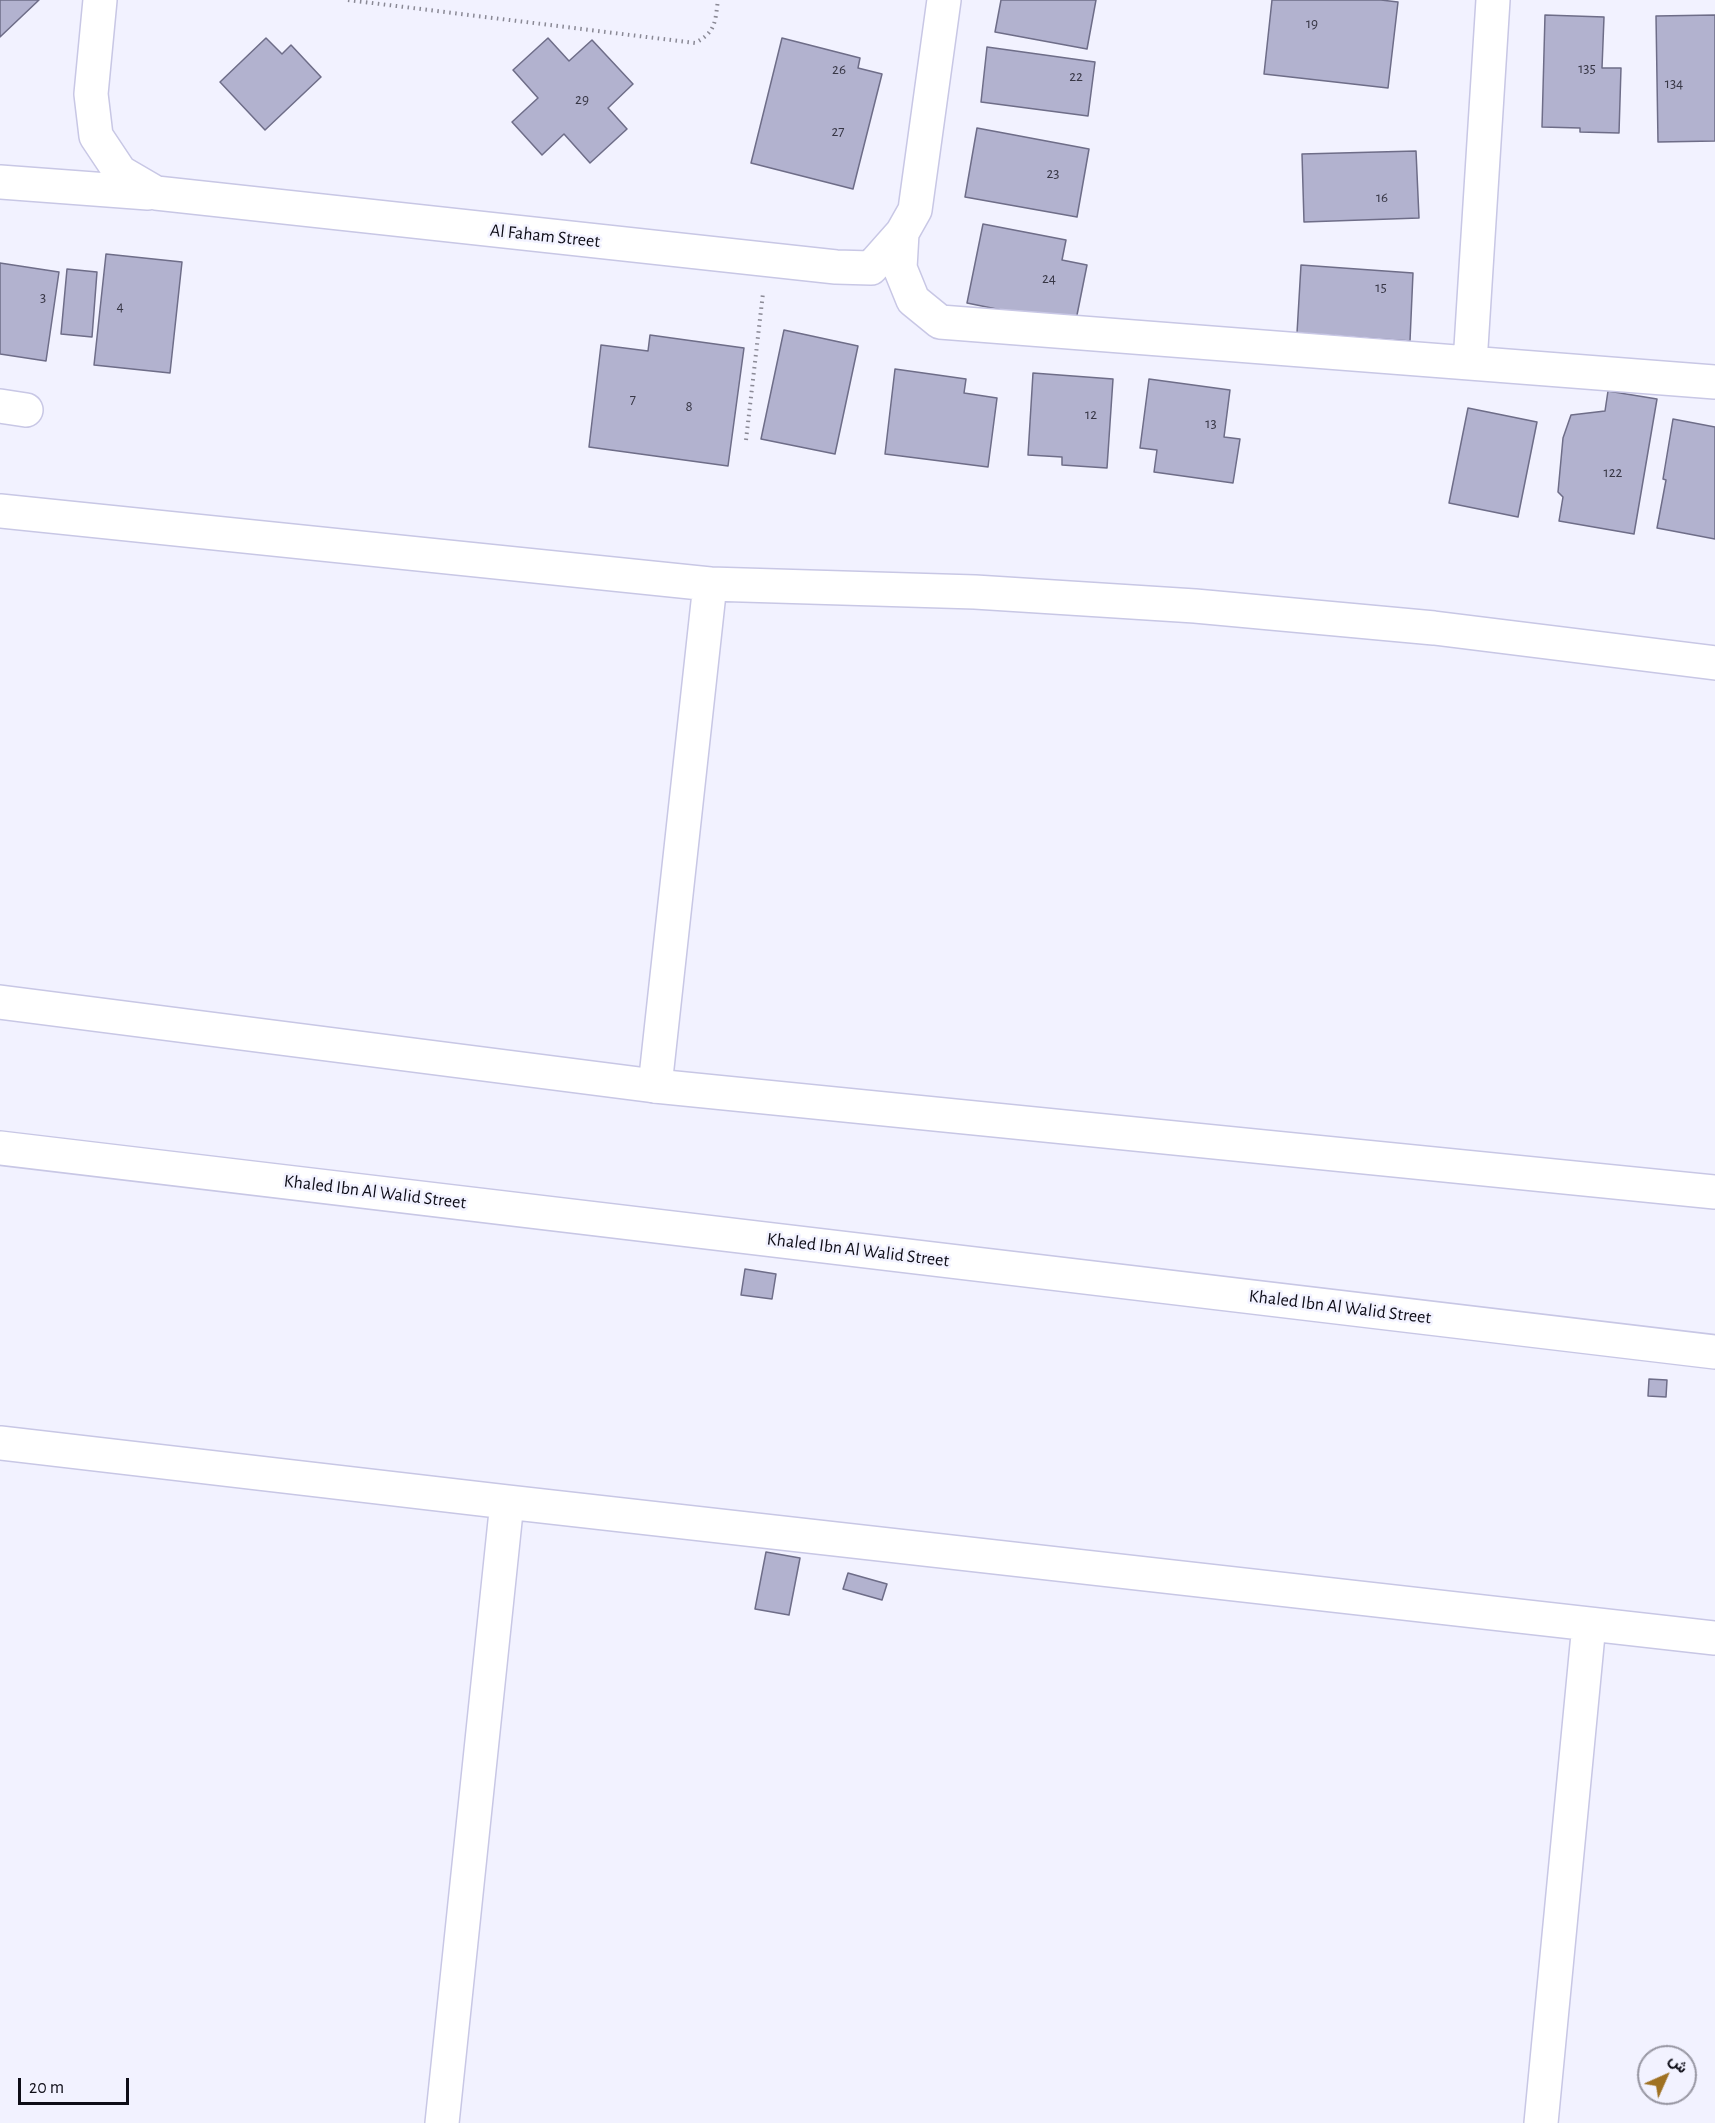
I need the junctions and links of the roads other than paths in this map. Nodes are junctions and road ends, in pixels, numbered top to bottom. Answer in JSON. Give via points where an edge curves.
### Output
{"nodes":[{"id":1,"x":100,"y":0,"type":"edge"},
{"id":2,"x":944,"y":0,"type":"edge"},
{"id":3,"x":1493,"y":0,"type":"edge"},
{"id":4,"x":0,"y":182,"type":"edge"},
{"id":5,"x":156,"y":193,"type":"junction"},
{"id":6,"x":902,"y":233,"type":"junction"},
{"id":7,"x":1470,"y":363,"type":"junction"},
{"id":8,"x":1715,"y":382,"type":"edge"},
{"id":9,"x":0,"y":511,"type":"edge"},
{"id":10,"x":710,"y":584,"type":"junction"},
{"id":11,"x":1715,"y":663,"type":"edge"},
{"id":12,"x":0,"y":1002,"type":"edge"},
{"id":13,"x":655,"y":1086,"type":"junction"},
{"id":14,"x":0,"y":1148,"type":"edge"},
{"id":15,"x":1715,"y":1191,"type":"edge"},
{"id":16,"x":1715,"y":1352,"type":"edge"},
{"id":17,"x":0,"y":1443,"type":"edge"},
{"id":18,"x":507,"y":1502,"type":"junction"},
{"id":19,"x":1589,"y":1624,"type":"junction"},
{"id":20,"x":1715,"y":1638,"type":"edge"},
{"id":21,"x":442,"y":2123,"type":"edge"},
{"id":22,"x":1542,"y":2123,"type":"edge"}],
"edges":[{"from":1,"to":5,"type":"street","name":"Al Faham Street","via":[[91,94],[96,136],[120,172]]},
{"from":2,"to":6,"type":"street","name":"Al Faham Street","via":[[915,210]]},
{"from":3,"to":7,"type":"street"},
{"from":4,"to":5,"type":"street"},
{"from":5,"to":6,"type":"street","name":"Al Faham Street","via":[[836,267],[871,268]]},
{"from":6,"to":7,"type":"street","via":[[900,268],[913,300],[940,322]]},
{"from":7,"to":8,"type":"street"},
{"from":9,"to":10,"type":"street"},
{"from":10,"to":11,"type":"street","via":[[975,592],[1195,606],[1434,628]]},
{"from":10,"to":13,"type":"street"},
{"from":12,"to":13,"type":"street"},
{"from":13,"to":15,"type":"street"},
{"from":14,"to":16,"type":"street","name":"Khaled Ibn Al Walid Street"},
{"from":17,"to":18,"type":"street"},
{"from":18,"to":19,"type":"street"},
{"from":18,"to":21,"type":"street"},
{"from":19,"to":20,"type":"street"},
{"from":19,"to":22,"type":"street"}]}
